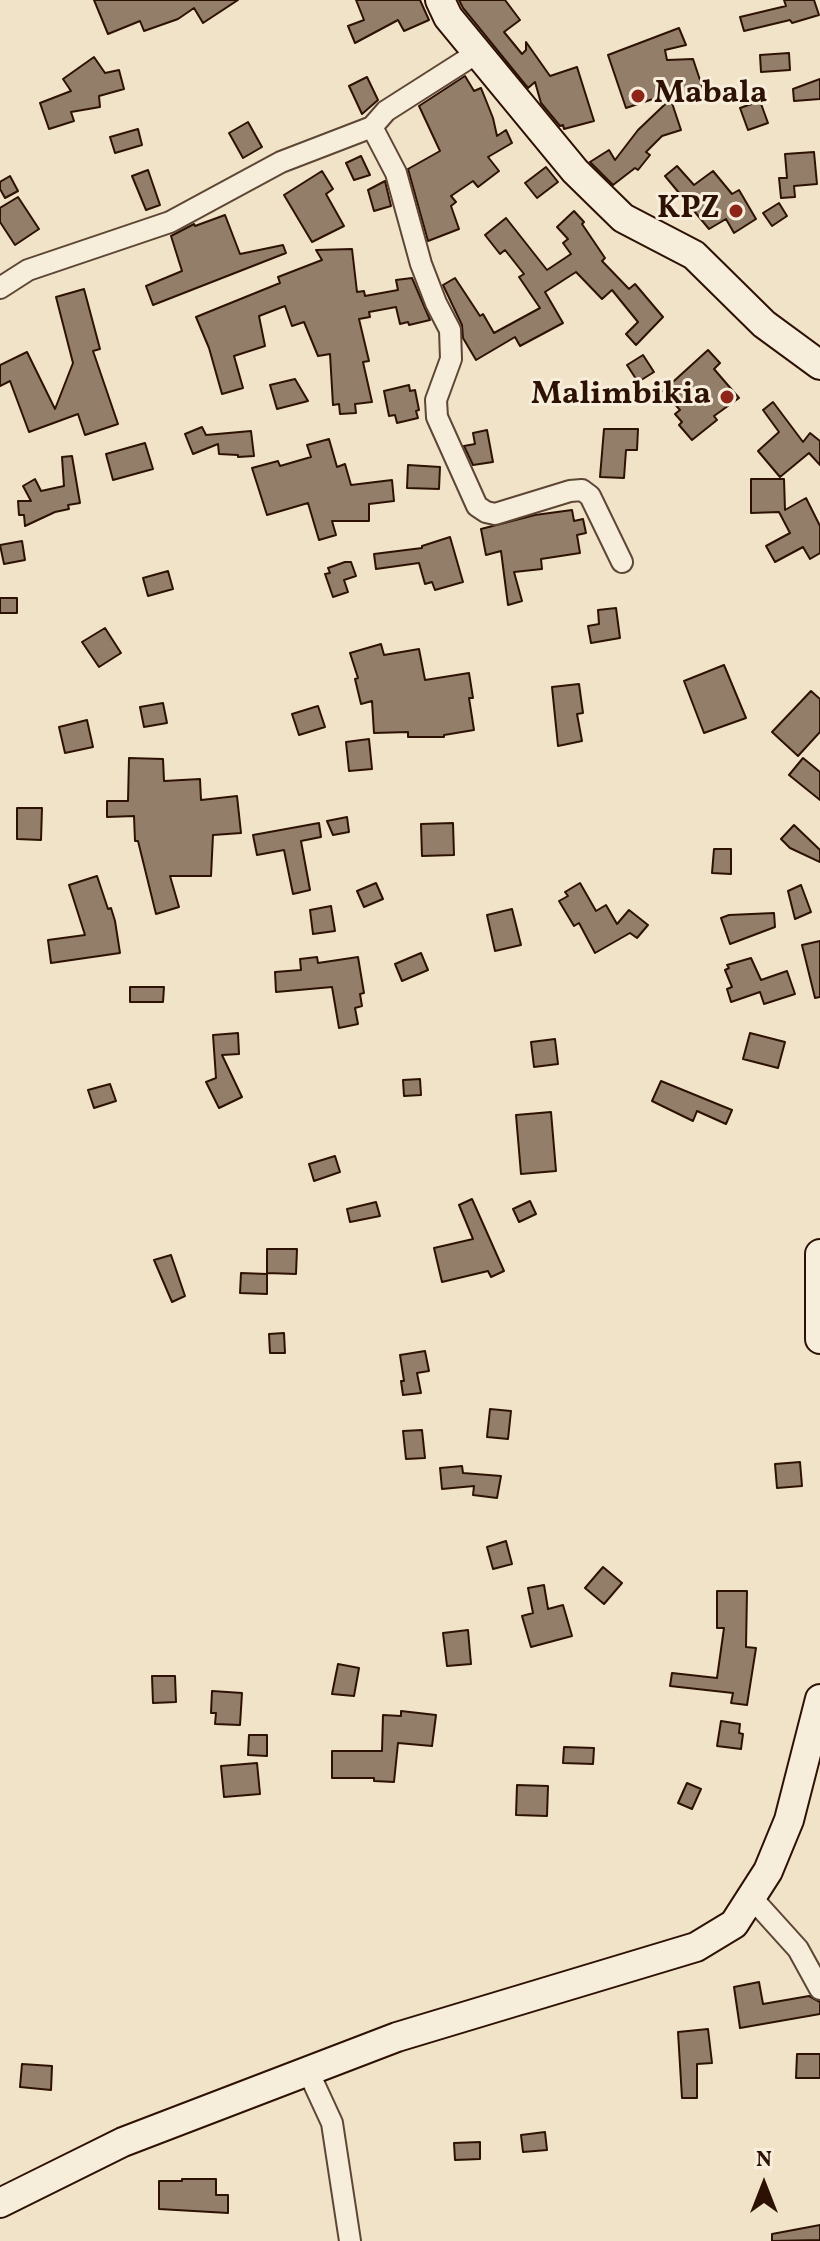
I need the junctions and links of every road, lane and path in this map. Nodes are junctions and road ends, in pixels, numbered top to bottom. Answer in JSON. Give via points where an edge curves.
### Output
{"nodes":[{"id":1,"x":440,"y":0,"type":"edge"},
{"id":2,"x":477,"y":53,"type":"junction"},
{"id":3,"x":372,"y":127,"type":"junction"},
{"id":4,"x":0,"y":288,"type":"edge"},
{"id":5,"x":820,"y":365,"type":"edge"},
{"id":6,"x":622,"y":562,"type":"dead end"},
{"id":7,"x":820,"y":1254,"type":"edge"},
{"id":8,"x":820,"y":1339,"type":"edge"},
{"id":9,"x":820,"y":1699,"type":"edge"},
{"id":10,"x":751,"y":1897,"type":"junction"},
{"id":11,"x":820,"y":1989,"type":"edge"},
{"id":12,"x":308,"y":2071,"type":"junction"},
{"id":13,"x":0,"y":2203,"type":"edge"},
{"id":14,"x":350,"y":2241,"type":"edge"}],
"edges":[{"from":1,"to":2,"type":"street"},
{"from":2,"to":3,"type":"street","via":[[386,111]]},
{"from":2,"to":5,"type":"street","via":[[575,171],[623,218],[694,255],[764,324]]},
{"from":3,"to":4,"type":"street","via":[[281,162],[170,222],[28,270]]},
{"from":3,"to":6,"type":"street","via":[[396,173],[421,264],[450,330],[451,359],[435,407],[477,506],[495,514],[582,490],[590,496]]},
{"from":7,"to":8,"type":"street"},
{"from":9,"to":10,"type":"street","via":[[789,1820]]},
{"from":10,"to":11,"type":"street","via":[[798,1949]]},
{"from":10,"to":12,"type":"street","via":[[734,1924],[696,1947],[397,2037]]},
{"from":12,"to":13,"type":"street","via":[[123,2142]]},
{"from":12,"to":14,"type":"street","via":[[332,2123]]}]}
